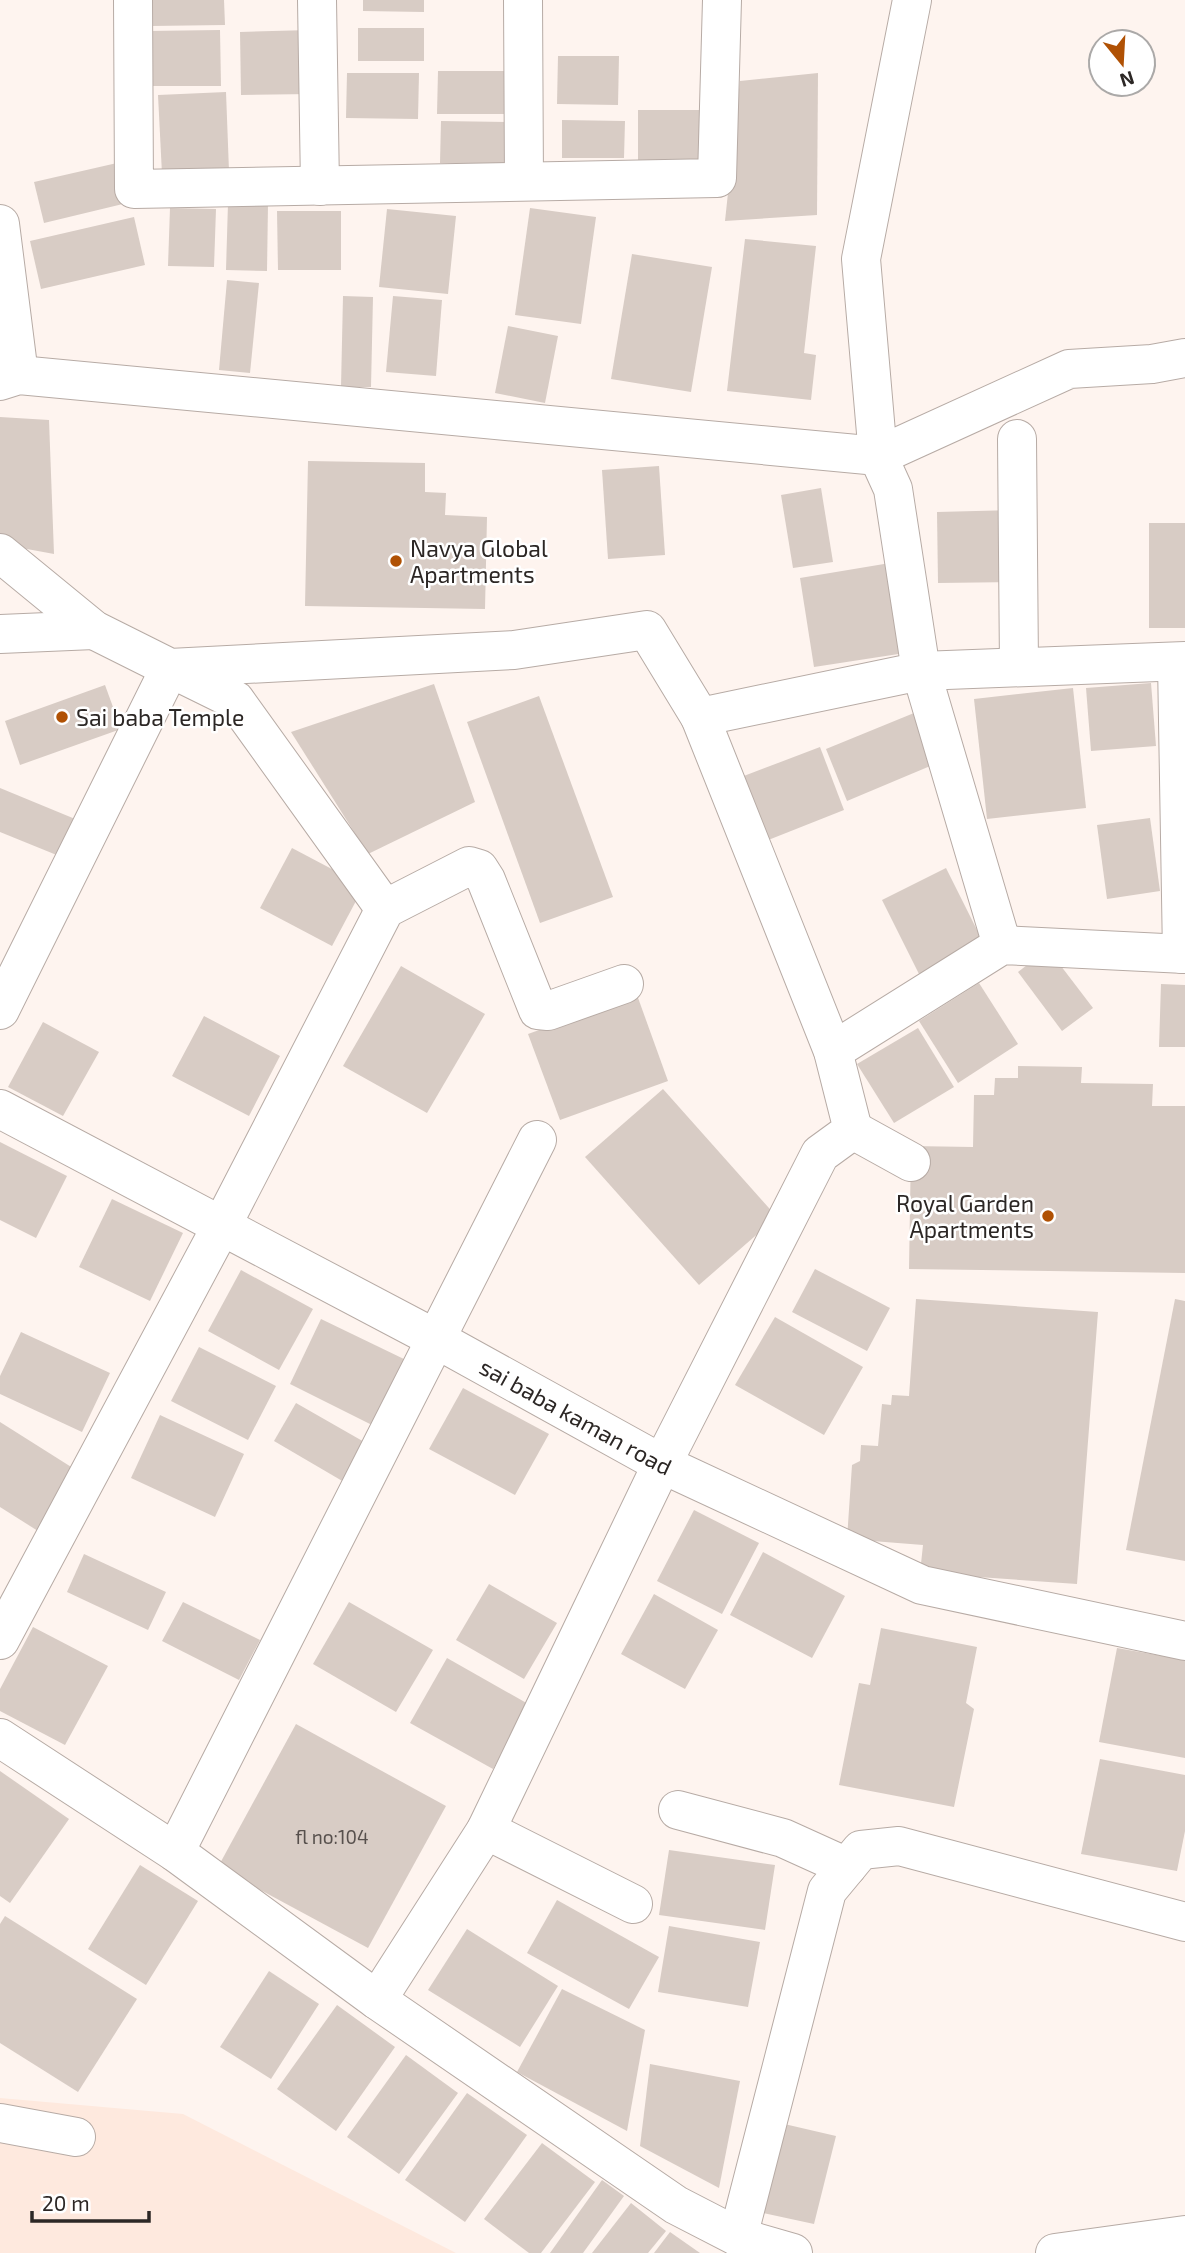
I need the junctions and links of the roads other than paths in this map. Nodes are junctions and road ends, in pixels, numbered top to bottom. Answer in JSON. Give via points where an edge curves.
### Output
{"nodes":[{"id":1,"x":132,"y":0,"type":"edge"},
{"id":2,"x":317,"y":0,"type":"edge"},
{"id":3,"x":523,"y":0,"type":"edge"},
{"id":4,"x":722,"y":0,"type":"edge"},
{"id":5,"x":912,"y":0,"type":"edge"},
{"id":6,"x":524,"y":181,"type":"junction"},
{"id":7,"x":320,"y":186,"type":"junction"},
{"id":8,"x":0,"y":224,"type":"edge"},
{"id":9,"x":1185,"y":358,"type":"edge"},
{"id":10,"x":9,"y":378,"type":"edge"},
{"id":11,"x":1017,"y":439,"type":"dead end"},
{"id":12,"x":878,"y":456,"type":"junction"},
{"id":13,"x":0,"y":553,"type":"edge"},
{"id":14,"x":94,"y":630,"type":"junction"},
{"id":15,"x":0,"y":634,"type":"edge"},
{"id":16,"x":1181,"y":661,"type":"edge"},
{"id":17,"x":1019,"y":667,"type":"junction"},
{"id":18,"x":170,"y":668,"type":"junction"},
{"id":19,"x":920,"y":671,"type":"junction"},
{"id":20,"x":700,"y":717,"type":"junction"},
{"id":21,"x":384,"y":909,"type":"junction"},
{"id":22,"x":1002,"y":945,"type":"junction"},
{"id":23,"x":1184,"y":954,"type":"edge"},
{"id":24,"x":624,"y":984,"type":"dead end"},
{"id":25,"x":0,"y":1010,"type":"edge"},
{"id":26,"x":833,"y":1051,"type":"junction"},
{"id":27,"x":0,"y":1109,"type":"edge"},
{"id":28,"x":853,"y":1130,"type":"junction"},
{"id":29,"x":537,"y":1140,"type":"dead end"},
{"id":30,"x":911,"y":1162,"type":"dead end"},
{"id":31,"x":222,"y":1225,"type":"junction"},
{"id":32,"x":436,"y":1339,"type":"junction"},
{"id":33,"x":662,"y":1464,"type":"junction"},
{"id":34,"x":0,"y":1640,"type":"edge"},
{"id":35,"x":1185,"y":1641,"type":"edge"},
{"id":36,"x":0,"y":1738,"type":"edge"},
{"id":37,"x":678,"y":1810,"type":"dead end"},
{"id":38,"x":486,"y":1830,"type":"junction"},
{"id":39,"x":175,"y":1852,"type":"junction"},
{"id":40,"x":847,"y":1867,"type":"junction"},
{"id":41,"x":633,"y":1904,"type":"dead end"},
{"id":42,"x":1185,"y":1922,"type":"edge"},
{"id":43,"x":377,"y":2000,"type":"junction"},
{"id":44,"x":0,"y":2123,"type":"edge"},
{"id":45,"x":76,"y":2137,"type":"dead end"},
{"id":46,"x":1185,"y":2235,"type":"edge"},
{"id":47,"x":738,"y":2237,"type":"junction"},
{"id":48,"x":793,"y":2253,"type":"edge"},
{"id":49,"x":1055,"y":2253,"type":"edge"}],
"edges":[{"from":1,"to":7,"type":"street","via":[[134,190]]},
{"from":2,"to":7,"type":"street"},
{"from":3,"to":6,"type":"street"},
{"from":4,"to":6,"type":"street","via":[[717,178]]},
{"from":5,"to":12,"type":"street","via":[[860,260]]},
{"from":6,"to":7,"type":"street"},
{"from":8,"to":10,"type":"street"},
{"from":9,"to":12,"type":"street","via":[[1069,369]]},
{"from":10,"to":12,"type":"street"},
{"from":11,"to":17,"type":"street"},
{"from":12,"to":19,"type":"street","via":[[892,489]]},
{"from":13,"to":14,"type":"street"},
{"from":14,"to":15,"type":"street"},
{"from":14,"to":18,"type":"street"},
{"from":16,"to":17,"type":"street"},
{"from":16,"to":23,"type":"street"},
{"from":17,"to":19,"type":"street"},
{"from":18,"to":20,"type":"street","via":[[513,650],[647,630]]},
{"from":18,"to":21,"type":"street","via":[[235,700]]},
{"from":18,"to":25,"type":"street"},
{"from":19,"to":20,"type":"street"},
{"from":19,"to":22,"type":"street"},
{"from":20,"to":26,"type":"street"},
{"from":21,"to":24,"type":"street","via":[[469,866],[479,869],[538,1010],[548,1011]]},
{"from":21,"to":31,"type":"street"},
{"from":22,"to":23,"type":"street"},
{"from":22,"to":26,"type":"street"},
{"from":26,"to":28,"type":"street"},
{"from":27,"to":31,"type":"street","name":"sai baba kaman road"},
{"from":28,"to":30,"type":"street"},
{"from":28,"to":33,"type":"street","via":[[820,1154]]},
{"from":29,"to":32,"type":"street"},
{"from":31,"to":32,"type":"street","name":"sai baba kaman road"},
{"from":31,"to":34,"type":"street"},
{"from":32,"to":33,"type":"street","name":"sai baba kaman road"},
{"from":32,"to":39,"type":"street"},
{"from":33,"to":35,"type":"street","name":"sai baba kaman road","via":[[922,1585]]},
{"from":33,"to":38,"type":"street"},
{"from":36,"to":39,"type":"street"},
{"from":37,"to":40,"type":"street","via":[[783,1839]]},
{"from":38,"to":41,"type":"street"},
{"from":38,"to":43,"type":"street"},
{"from":39,"to":43,"type":"street"},
{"from":40,"to":42,"type":"street","via":[[861,1850],[899,1846]]},
{"from":40,"to":47,"type":"street","via":[[827,1891]]},
{"from":43,"to":47,"type":"street","via":[[676,2205]]},
{"from":44,"to":45,"type":"street"},
{"from":46,"to":49,"type":"street"},
{"from":47,"to":48,"type":"street"}]}
